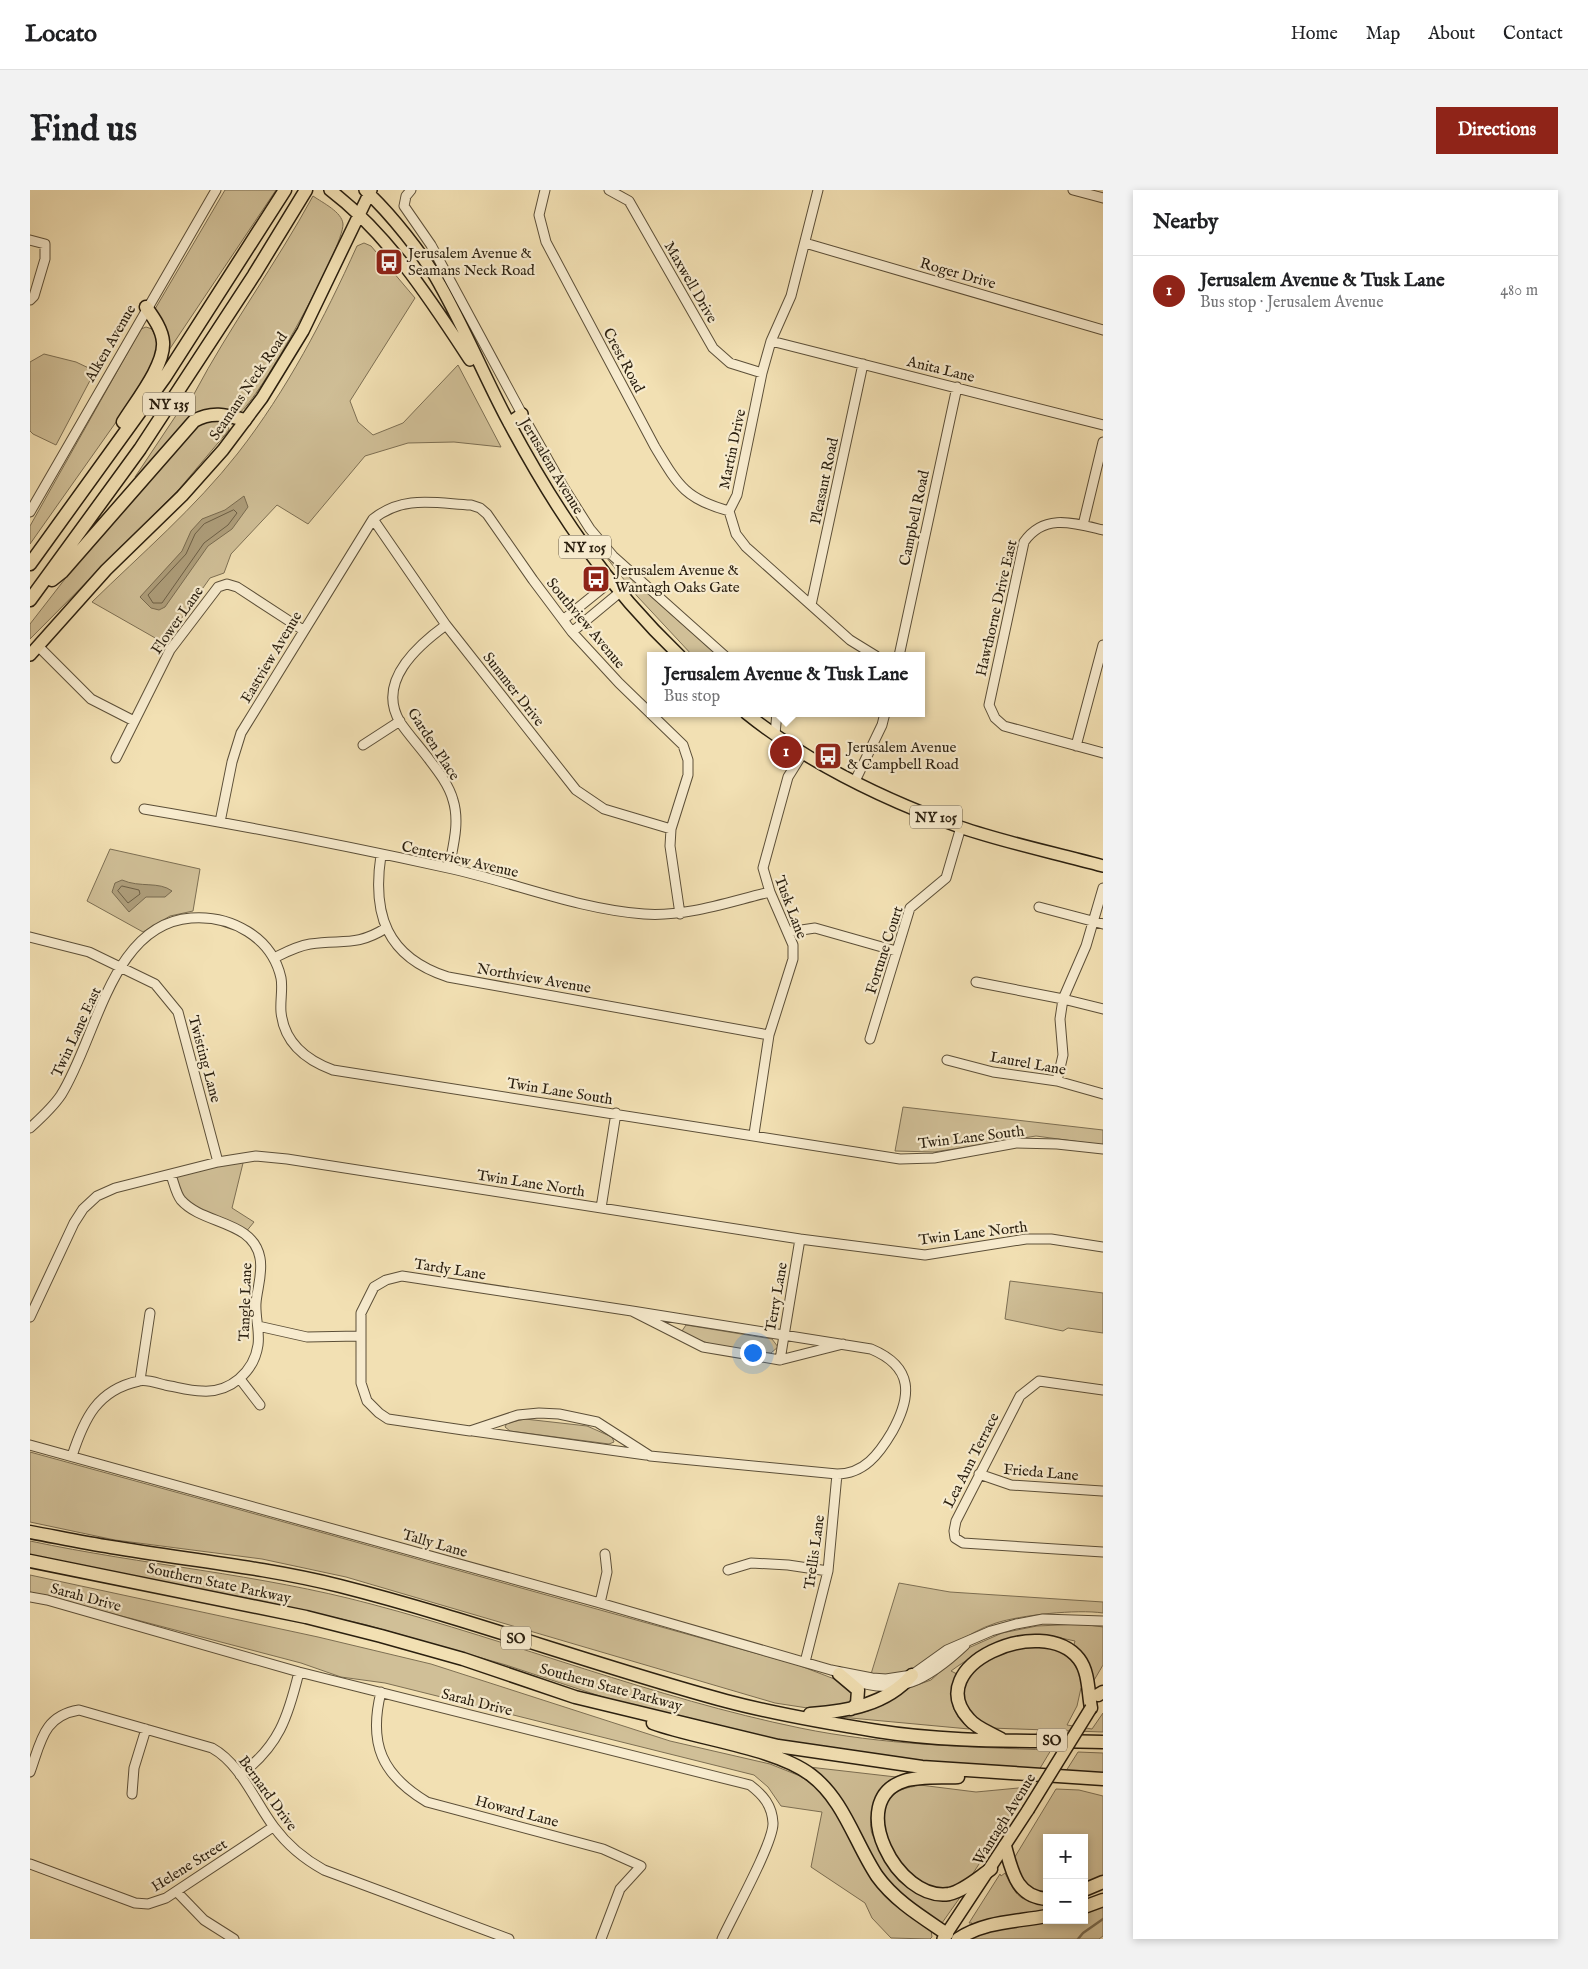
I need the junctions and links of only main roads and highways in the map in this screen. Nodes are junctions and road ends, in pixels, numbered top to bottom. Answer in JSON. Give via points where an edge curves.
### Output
{"nodes":[{"id":1,"x":306,"y":190,"type":"edge"},
{"id":2,"x":330,"y":190,"type":"edge"},
{"id":3,"x":368,"y":191,"type":"edge"},
{"id":4,"x":282,"y":195,"type":"edge"},
{"id":5,"x":359,"y":216,"type":"junction"},
{"id":6,"x":146,"y":307,"type":"road end"},
{"id":7,"x":499,"y":403,"type":"junction"},
{"id":8,"x":522,"y":414,"type":"road end"},
{"id":9,"x":245,"y":420,"type":"junction"},
{"id":10,"x":509,"y":423,"type":"junction"},
{"id":11,"x":76,"y":501,"type":"junction"},
{"id":12,"x":30,"y":564,"type":"edge"},
{"id":13,"x":34,"y":595,"type":"edge"},
{"id":14,"x":34,"y":650,"type":"edge"},
{"id":15,"x":676,"y":652,"type":"edge"},
{"id":16,"x":752,"y":717,"type":"edge"},
{"id":17,"x":1103,"y":866,"type":"edge"},
{"id":18,"x":30,"y":1532,"type":"edge"},
{"id":19,"x":30,"y":1561,"type":"edge"},
{"id":20,"x":835,"y":1672,"type":"road end"},
{"id":21,"x":912,"y":1675,"type":"road end"},
{"id":22,"x":1101,"y":1691,"type":"edge"},
{"id":23,"x":575,"y":1697,"type":"junction"},
{"id":24,"x":1091,"y":1708,"type":"junction"},
{"id":25,"x":851,"y":1709,"type":"junction"},
{"id":26,"x":793,"y":1715,"type":"junction"},
{"id":27,"x":1001,"y":1739,"type":"junction"},
{"id":28,"x":1103,"y":1742,"type":"edge"},
{"id":29,"x":1024,"y":1775,"type":"junction"},
{"id":30,"x":1070,"y":1777,"type":"junction"},
{"id":31,"x":1103,"y":1779,"type":"edge"},
{"id":32,"x":1103,"y":1784,"type":"edge"},
{"id":33,"x":1005,"y":1846,"type":"junction"},
{"id":34,"x":991,"y":1869,"type":"junction"},
{"id":35,"x":1103,"y":1882,"type":"edge"},
{"id":36,"x":1088,"y":1888,"type":"edge"},
{"id":37,"x":1043,"y":1898,"type":"edge"},
{"id":38,"x":1103,"y":1900,"type":"edge"},
{"id":39,"x":1088,"y":1906,"type":"edge"},
{"id":40,"x":1043,"y":1917,"type":"edge"},
{"id":41,"x":949,"y":1937,"type":"edge"}],
"edges":[{"from":1,"to":13,"type":"highway","number":"NY 135","via":[[244,292],[140,449]]},
{"from":2,"to":5,"type":"main road","name":"Jerusalem Avenue","number":"NY 105"},
{"from":3,"to":5,"type":"main road","name":"Seamans Neck Road"},
{"from":3,"to":7,"type":"main road","name":"Jerusalem Avenue","number":"NY 105","via":[[444,281]]},
{"from":4,"to":11,"type":"highway","number":"NY 135","via":[[165,377]]},
{"from":5,"to":7,"type":"main road","name":"Jerusalem Avenue","number":"NY 105","via":[[392,250],[431,300]]},
{"from":5,"to":9,"type":"main road","name":"Seamans Neck Road","via":[[303,331]]},
{"from":6,"to":11,"type":"highway","via":[[161,331],[162,354]]},
{"from":7,"to":10,"type":"main road","name":"Jerusalem Avenue","number":"NY 105"},
{"from":8,"to":10,"type":"main road"},
{"from":9,"to":13,"type":"highway","via":[[216,413],[194,421],[62,572]]},
{"from":9,"to":14,"type":"main road","name":"Seamans Neck Road","via":[[182,496],[106,570]]},
{"from":10,"to":15,"type":"main road","name":"Jerusalem Avenue","number":"NY 105","via":[[562,515],[610,582]]},
{"from":11,"to":12,"type":"highway","number":"NY 135"},
{"from":16,"to":17,"type":"main road","number":"NY 105","via":[[803,754],[896,801],[961,827]]},
{"from":18,"to":26,"type":"highway","name":"Southern State Parkway","number":"SO","via":[[257,1568],[337,1586],[674,1686]]},
{"from":19,"to":23,"type":"highway","name":"Southern State Parkway","number":"SO","via":[[297,1615],[463,1659]]},
{"from":20,"to":25,"type":"highway","via":[[858,1690],[857,1704]]},
{"from":21,"to":25,"type":"highway","via":[[903,1685],[877,1701]]},
{"from":22,"to":24,"type":"main road","name":"Wantagh Avenue"},
{"from":23,"to":29,"type":"highway","name":"Southern State Parkway","number":"SO","via":[[778,1746],[922,1768]]},
{"from":23,"to":41,"type":"highway","via":[[675,1731],[775,1756],[811,1775],[836,1803],[889,1890]]},
{"from":24,"to":27,"type":"highway","via":[[1085,1670],[1067,1648],[1039,1640],[998,1649],[971,1663],[958,1691],[963,1712],[970,1721]]},
{"from":24,"to":33,"type":"main road","name":"Wantagh Avenue","bridge":true},
{"from":25,"to":26,"type":"highway"},
{"from":26,"to":27,"type":"highway","name":"Southern State Parkway","number":"SO","via":[[879,1732]]},
{"from":27,"to":28,"type":"highway","name":"Southern State Parkway","number":"SO"},
{"from":29,"to":30,"type":"highway","name":"Southern State Parkway","number":"SO"},
{"from":29,"to":34,"type":"highway","via":[[904,1781],[888,1792],[880,1806],[877,1821],[883,1842],[899,1871],[916,1888],[929,1893],[949,1894]]},
{"from":30,"to":31,"type":"highway","name":"Southern State Parkway","number":"SO"},
{"from":30,"to":32,"type":"highway"},
{"from":33,"to":34,"type":"main road","name":"Wantagh Avenue"},
{"from":33,"to":37,"type":"highway","via":[[1014,1879],[1022,1890]]},
{"from":34,"to":41,"type":"main road","name":"Wantagh Avenue"},
{"from":35,"to":36,"type":"highway"},
{"from":38,"to":39,"type":"highway"},
{"from":40,"to":41,"type":"highway","via":[[984,1926]]}]}
